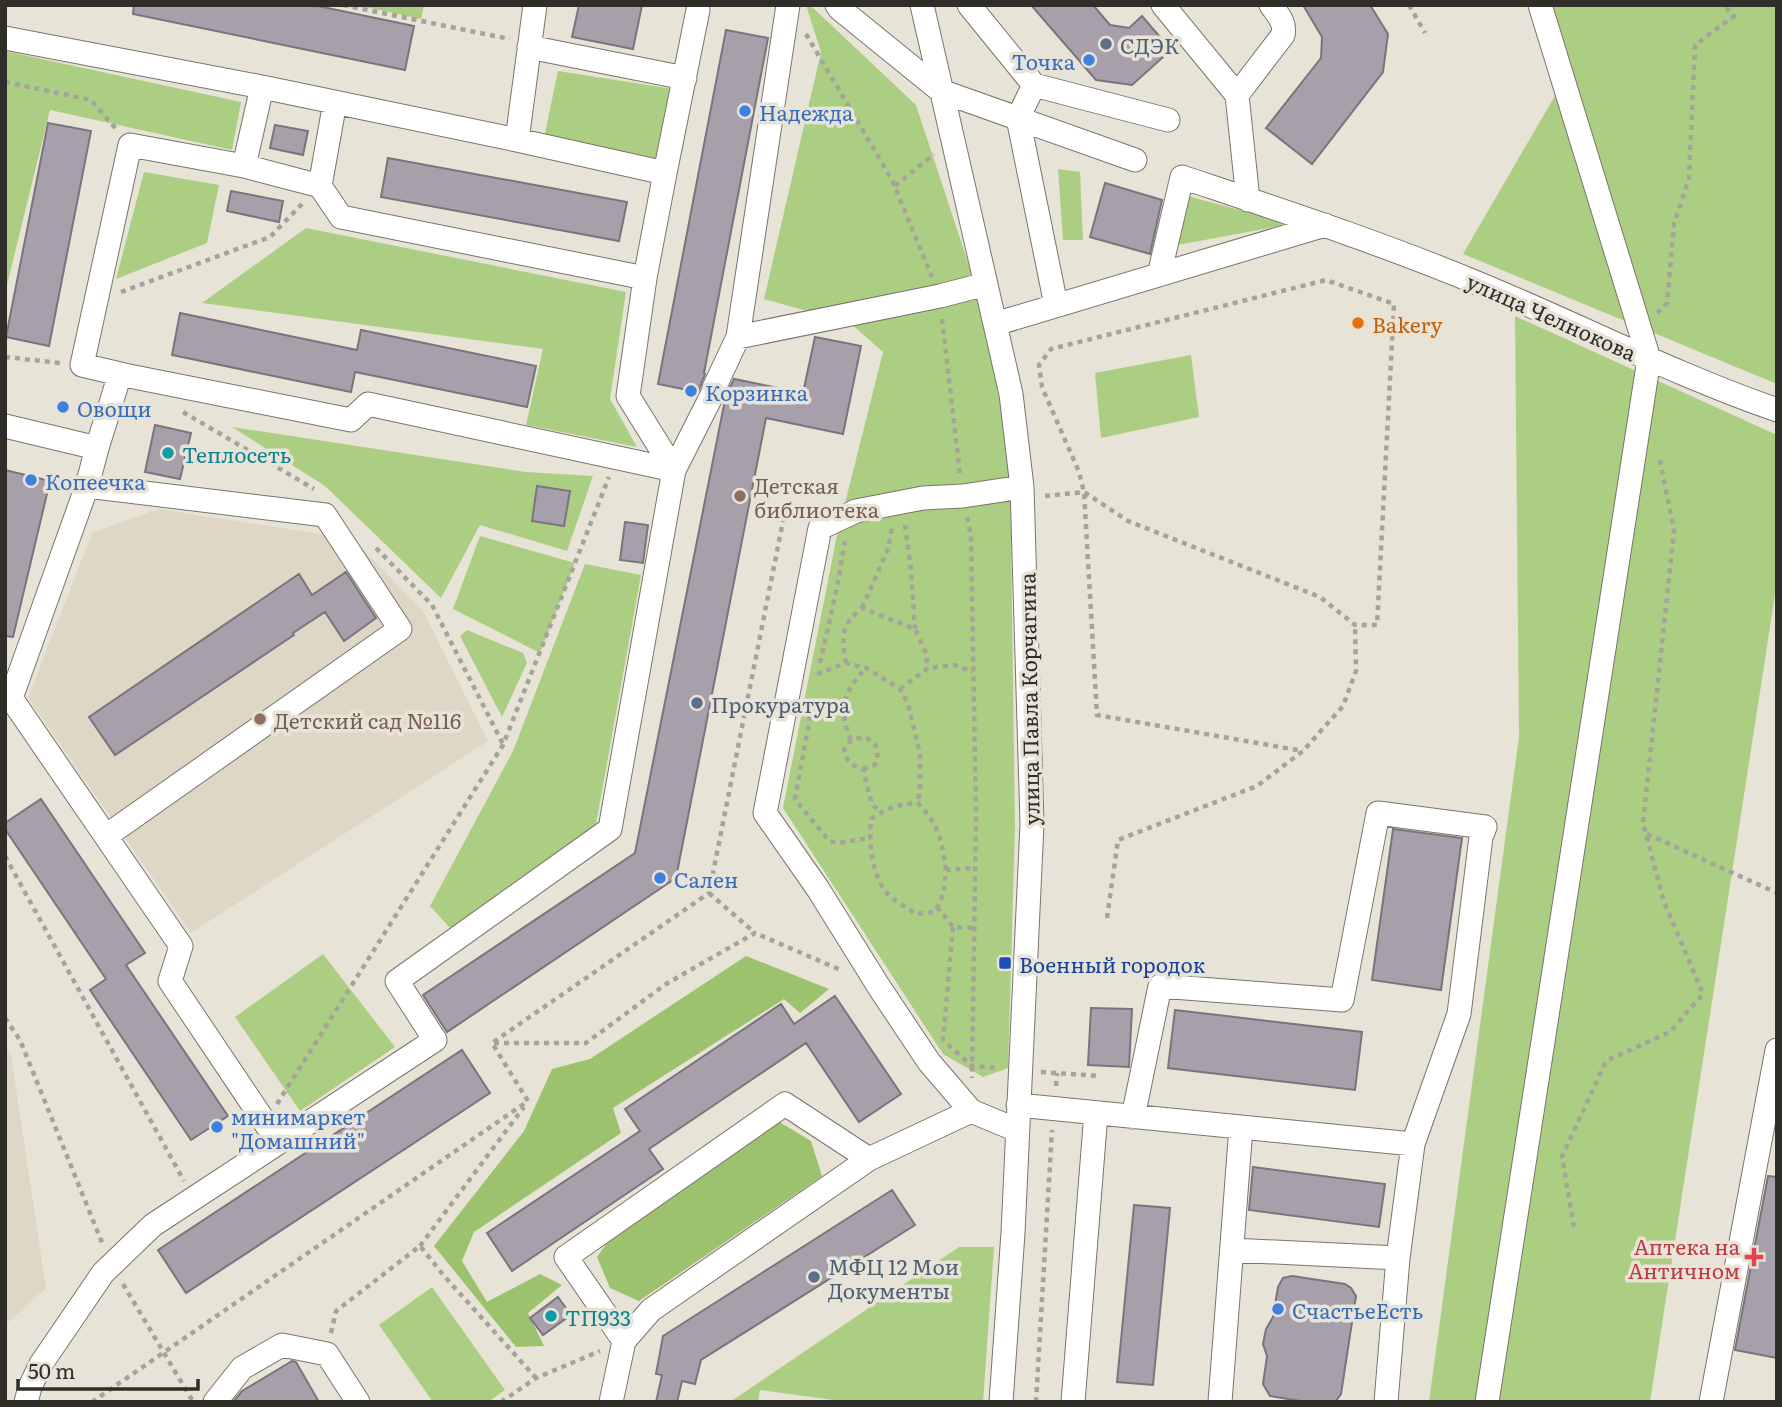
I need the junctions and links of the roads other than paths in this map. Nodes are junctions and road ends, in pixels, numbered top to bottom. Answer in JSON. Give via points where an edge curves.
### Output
{"nodes":[{"id":1,"x":536,"y":5,"type":"edge"},
{"id":2,"x":837,"y":5,"type":"edge"},
{"id":3,"x":922,"y":5,"type":"edge"},
{"id":4,"x":969,"y":5,"type":"edge"},
{"id":5,"x":1163,"y":5,"type":"edge"},
{"id":6,"x":1271,"y":5,"type":"edge"},
{"id":7,"x":1540,"y":5,"type":"edge"},
{"id":8,"x":788,"y":8,"type":"edge"},
{"id":9,"x":698,"y":10,"type":"dead end"},
{"id":10,"x":5,"y":38,"type":"edge"},
{"id":11,"x":529,"y":45,"type":"junction"},
{"id":12,"x":685,"y":78,"type":"junction"},
{"id":13,"x":1034,"y":85,"type":"junction"},
{"id":14,"x":262,"y":87,"type":"junction"},
{"id":15,"x":941,"y":91,"type":"junction"},
{"id":16,"x":1237,"y":95,"type":"junction"},
{"id":17,"x":335,"y":102,"type":"junction"},
{"id":18,"x":1018,"y":118,"type":"junction"},
{"id":19,"x":1168,"y":120,"type":"dead end"},
{"id":20,"x":517,"y":139,"type":"junction"},
{"id":21,"x":1135,"y":160,"type":"dead end"},
{"id":22,"x":244,"y":166,"type":"junction"},
{"id":23,"x":665,"y":173,"type":"junction"},
{"id":24,"x":320,"y":186,"type":"junction"},
{"id":25,"x":1248,"y":200,"type":"junction"},
{"id":26,"x":1325,"y":225,"type":"junction"},
{"id":27,"x":1158,"y":275,"type":"junction"},
{"id":28,"x":645,"y":278,"type":"junction"},
{"id":29,"x":986,"y":284,"type":"junction"},
{"id":30,"x":1056,"y":306,"type":"junction"},
{"id":31,"x":995,"y":324,"type":"junction"},
{"id":32,"x":738,"y":337,"type":"junction"},
{"id":33,"x":1649,"y":359,"type":"junction"},
{"id":34,"x":120,"y":374,"type":"junction"},
{"id":35,"x":1777,"y":410,"type":"edge"},
{"id":36,"x":5,"y":426,"type":"edge"},
{"id":37,"x":97,"y":448,"type":"junction"},
{"id":38,"x":674,"y":470,"type":"junction"},
{"id":39,"x":87,"y":486,"type":"junction"},
{"id":40,"x":1022,"y":493,"type":"junction"},
{"id":41,"x":8,"y":700,"type":"edge"},
{"id":42,"x":106,"y":836,"type":"junction"},
{"id":43,"x":1777,"y":1051,"type":"edge"},
{"id":44,"x":1018,"y":1105,"type":"junction"},
{"id":45,"x":971,"y":1111,"type":"junction"},
{"id":46,"x":1096,"y":1113,"type":"junction"},
{"id":47,"x":1133,"y":1117,"type":"junction"},
{"id":48,"x":1241,"y":1127,"type":"junction"},
{"id":49,"x":1017,"y":1130,"type":"junction"},
{"id":50,"x":272,"y":1132,"type":"junction"},
{"id":51,"x":1413,"y":1144,"type":"junction"},
{"id":52,"x":869,"y":1159,"type":"junction"},
{"id":53,"x":1232,"y":1250,"type":"junction"},
{"id":54,"x":1398,"y":1258,"type":"junction"},
{"id":55,"x":624,"y":1341,"type":"junction"},
{"id":56,"x":1002,"y":1401,"type":"edge"},
{"id":57,"x":26,"y":1402,"type":"edge"},
{"id":58,"x":215,"y":1402,"type":"edge"},
{"id":59,"x":358,"y":1402,"type":"edge"},
{"id":60,"x":611,"y":1402,"type":"edge"},
{"id":61,"x":1012,"y":1402,"type":"edge"},
{"id":62,"x":1073,"y":1402,"type":"edge"},
{"id":63,"x":1220,"y":1402,"type":"edge"},
{"id":64,"x":1386,"y":1402,"type":"edge"},
{"id":65,"x":1487,"y":1402,"type":"edge"},
{"id":66,"x":1711,"y":1402,"type":"edge"}],
"edges":[{"from":1,"to":11,"type":"street"},
{"from":2,"to":15,"type":"street"},
{"from":3,"to":15,"type":"street","name":"улица Павла Корчагина"},
{"from":4,"to":13,"type":"street"},
{"from":5,"to":16,"type":"street"},
{"from":6,"to":16,"type":"street","via":[[1282,21],[1283,35]]},
{"from":7,"to":33,"type":"street"},
{"from":8,"to":32,"type":"street"},
{"from":9,"to":12,"type":"street"},
{"from":10,"to":14,"type":"street"},
{"from":11,"to":12,"type":"street"},
{"from":11,"to":20,"type":"street"},
{"from":12,"to":23,"type":"street"},
{"from":13,"to":18,"type":"street"},
{"from":13,"to":19,"type":"street"},
{"from":14,"to":17,"type":"street"},
{"from":14,"to":22,"type":"street"},
{"from":15,"to":18,"type":"street"},
{"from":15,"to":29,"type":"street","name":"улица Павла Корчагина"},
{"from":16,"to":25,"type":"street"},
{"from":17,"to":20,"type":"street"},
{"from":17,"to":24,"type":"street"},
{"from":18,"to":21,"type":"street"},
{"from":18,"to":30,"type":"street"},
{"from":20,"to":23,"type":"street"},
{"from":22,"to":24,"type":"street"},
{"from":22,"to":34,"type":"street","via":[[130,145],[82,365]]},
{"from":23,"to":28,"type":"street"},
{"from":24,"to":28,"type":"street","via":[[341,217]]},
{"from":25,"to":26,"type":"street","name":"улица Челнокова"},
{"from":25,"to":27,"type":"street","name":"улица Челнокова","via":[[1182,177]]},
{"from":26,"to":27,"type":"street"},
{"from":26,"to":33,"type":"street","name":"улица Челнокова","via":[[1423,261]]},
{"from":27,"to":30,"type":"street"},
{"from":28,"to":38,"type":"street","via":[[628,396]]},
{"from":29,"to":31,"type":"street","name":"улица Павла Корчагина"},
{"from":29,"to":32,"type":"street"},
{"from":30,"to":31,"type":"street"},
{"from":31,"to":40,"type":"street","name":"улица Павла Корчагина","via":[[1011,394]]},
{"from":32,"to":38,"type":"street"},
{"from":33,"to":35,"type":"street","name":"улица Челнокова"},
{"from":33,"to":65,"type":"street"},
{"from":34,"to":37,"type":"street"},
{"from":34,"to":38,"type":"street","via":[[351,420],[368,404]]},
{"from":36,"to":37,"type":"street"},
{"from":37,"to":39,"type":"street"},
{"from":38,"to":50,"type":"street","via":[[610,829],[397,981],[435,1040]]},
{"from":39,"to":41,"type":"street"},
{"from":39,"to":42,"type":"street","via":[[325,515],[400,629]]},
{"from":40,"to":44,"type":"street","name":"улица Павла Корчагина","via":[[1032,824]]},
{"from":40,"to":45,"type":"street","via":[[923,498],[856,511],[820,528],[765,813],[929,1062]]},
{"from":41,"to":42,"type":"street"},
{"from":42,"to":50,"type":"street","via":[[181,946],[170,981]]},
{"from":43,"to":66,"type":"street"},
{"from":44,"to":46,"type":"street"},
{"from":44,"to":49,"type":"street","name":"улица Павла Корчагина"},
{"from":45,"to":49,"type":"street"},
{"from":45,"to":52,"type":"street"},
{"from":46,"to":47,"type":"street"},
{"from":46,"to":62,"type":"street"},
{"from":47,"to":48,"type":"street"},
{"from":47,"to":51,"type":"street","via":[[1160,986],[1342,1000],[1378,813],[1485,827],[1459,1014]]},
{"from":48,"to":51,"type":"street"},
{"from":48,"to":53,"type":"street"},
{"from":49,"to":56,"type":"street","name":"улица Павла Корчагина"},
{"from":50,"to":57,"type":"street","via":[[153,1225],[103,1273],[41,1364]]},
{"from":51,"to":54,"type":"street"},
{"from":52,"to":55,"type":"street","via":[[651,1310]]},
{"from":52,"to":55,"type":"street","via":[[785,1104],[566,1257]]},
{"from":53,"to":54,"type":"street"},
{"from":53,"to":63,"type":"street"},
{"from":54,"to":64,"type":"street"},
{"from":55,"to":60,"type":"street"},
{"from":56,"to":61,"type":"street"},
{"from":58,"to":59,"type":"street","via":[[242,1368],[282,1345],[327,1354]]}]}
